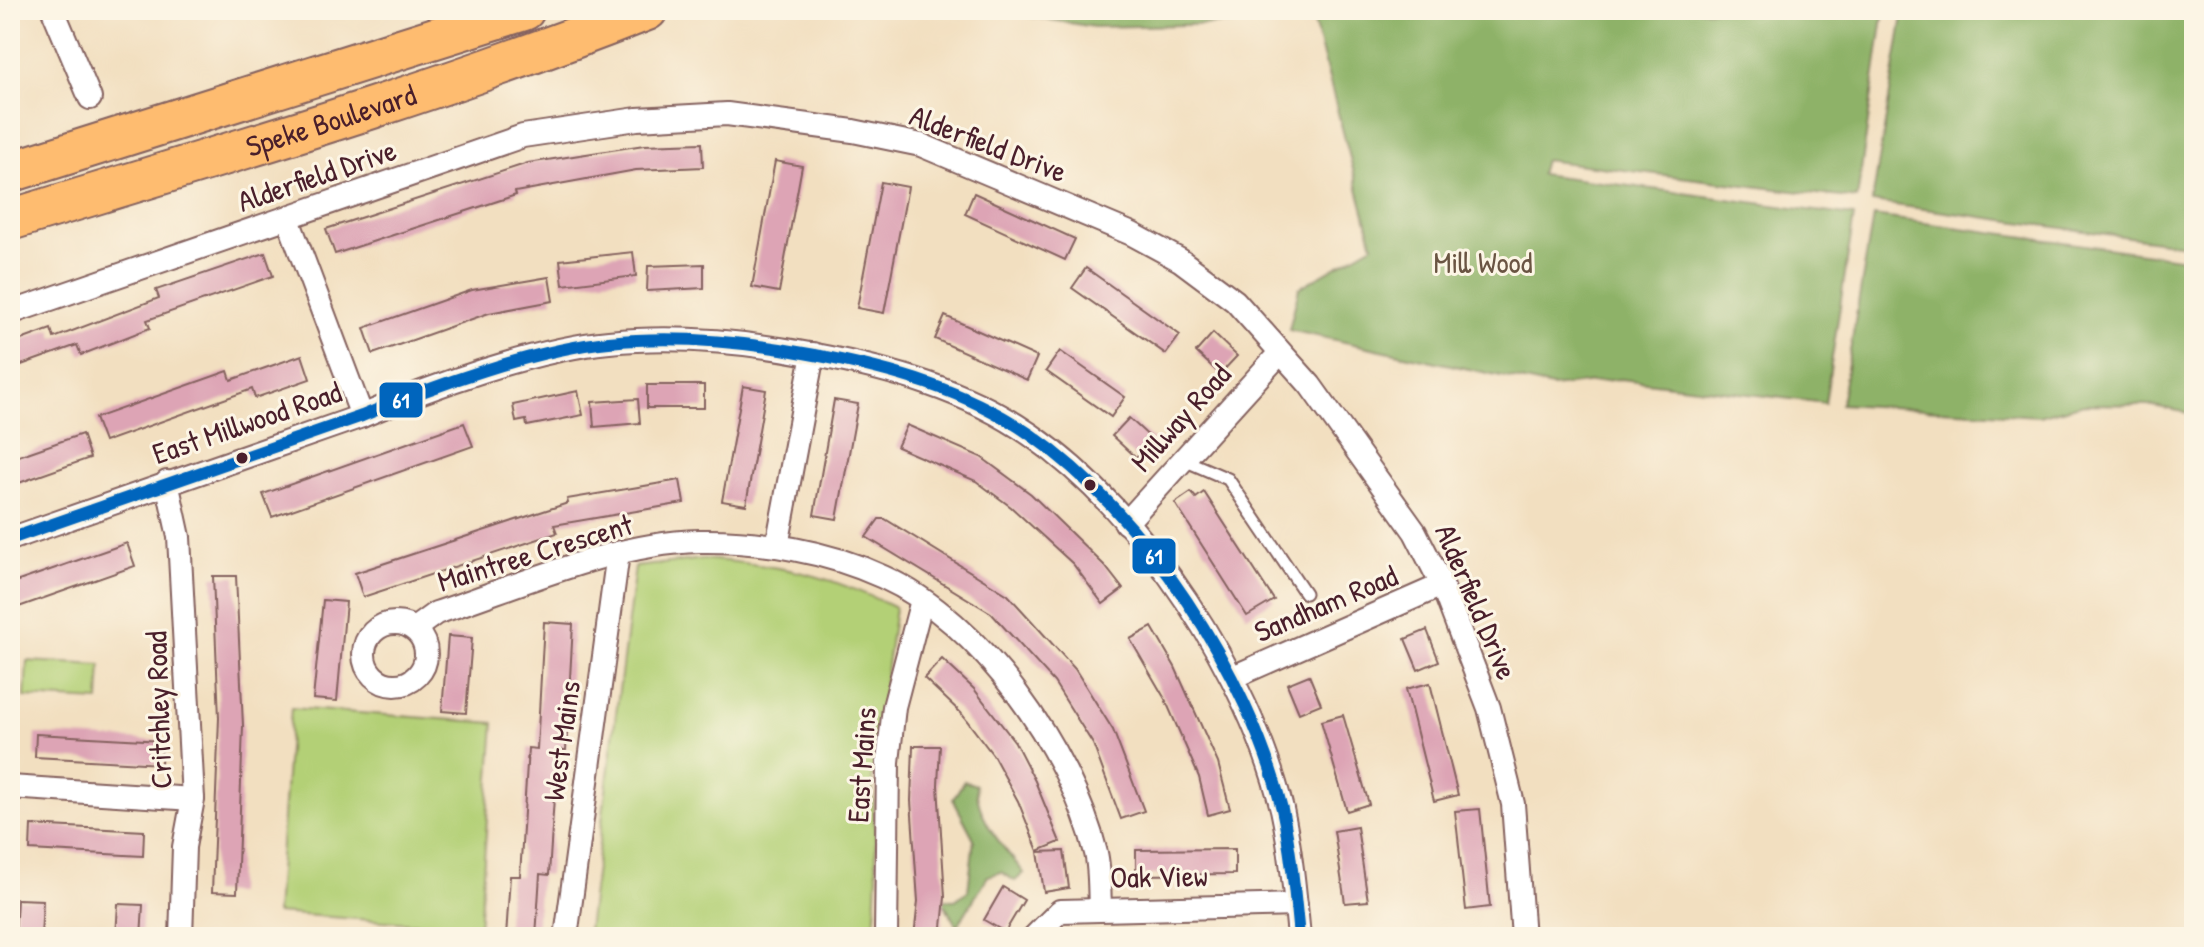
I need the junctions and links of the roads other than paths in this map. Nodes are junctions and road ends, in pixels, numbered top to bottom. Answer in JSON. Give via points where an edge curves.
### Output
{"nodes":[{"id":1,"x":53,"y":10,"type":"edge"},
{"id":2,"x":524,"y":10,"type":"edge"},
{"id":3,"x":647,"y":10,"type":"edge"},
{"id":4,"x":90,"y":98,"type":"dead end"},
{"id":5,"x":10,"y":172,"type":"edge"},
{"id":6,"x":288,"y":219,"type":"junction"},
{"id":7,"x":10,"y":220,"type":"edge"},
{"id":8,"x":10,"y":313,"type":"edge"},
{"id":9,"x":813,"y":354,"type":"junction"},
{"id":10,"x":1279,"y":354,"type":"junction"},
{"id":11,"x":362,"y":416,"type":"junction"},
{"id":12,"x":1184,"y":460,"type":"junction"},
{"id":13,"x":167,"y":482,"type":"junction"},
{"id":14,"x":1126,"y":523,"type":"junction"},
{"id":15,"x":10,"y":539,"type":"edge"},
{"id":16,"x":777,"y":546,"type":"junction"},
{"id":17,"x":618,"y":553,"type":"junction"},
{"id":18,"x":1442,"y":585,"type":"junction"},
{"id":19,"x":1305,"y":593,"type":"dead end"},
{"id":20,"x":922,"y":600,"type":"junction"},
{"id":21,"x":414,"y":629,"type":"dead end"},
{"id":22,"x":1233,"y":677,"type":"junction"},
{"id":23,"x":10,"y":787,"type":"edge"},
{"id":24,"x":193,"y":799,"type":"junction"},
{"id":25,"x":1296,"y":905,"type":"junction"},
{"id":26,"x":1100,"y":908,"type":"junction"},
{"id":27,"x":181,"y":937,"type":"edge"},
{"id":28,"x":566,"y":937,"type":"edge"},
{"id":29,"x":886,"y":937,"type":"edge"},
{"id":30,"x":1034,"y":937,"type":"edge"},
{"id":31,"x":1299,"y":937,"type":"edge"},
{"id":32,"x":1523,"y":937,"type":"edge"}],
"edges":[{"from":1,"to":4,"type":"street"},
{"from":2,"to":5,"type":"highway","name":"Speke Boulevard"},
{"from":3,"to":7,"type":"highway","name":"Speke Boulevard","via":[[225,155]]},
{"from":6,"to":8,"type":"street","name":"Alderfield Drive"},
{"from":6,"to":10,"type":"street","name":"Alderfield Drive","via":[[523,136],[637,119],[727,114],[838,128],[921,145],[1132,234],[1180,260],[1235,301]]},
{"from":6,"to":11,"type":"street"},
{"from":9,"to":11,"type":"street","name":"East Millwood Road","via":[[710,341],[608,342],[413,394]]},
{"from":9,"to":14,"type":"street","name":"East Millwood Road","via":[[870,364],[953,393],[1028,433],[1077,469]]},
{"from":9,"to":16,"type":"street"},
{"from":10,"to":12,"type":"street","name":"Millway Road"},
{"from":10,"to":18,"type":"street","name":"Alderfield Drive","via":[[1310,385],[1415,532]]},
{"from":11,"to":13,"type":"street","name":"East Millwood Road"},
{"from":12,"to":14,"type":"street","name":"Millway Road"},
{"from":12,"to":19,"type":"lane","via":[[1228,479]]},
{"from":13,"to":15,"type":"street","name":"East Millwood Road"},
{"from":13,"to":24,"type":"street","name":"Critchley Road","via":[[179,537]]},
{"from":14,"to":22,"type":"street","name":"East Millwood Road","via":[[1161,565]]},
{"from":16,"to":17,"type":"street","name":"Maintree Crescent","via":[[698,541]]},
{"from":16,"to":20,"type":"street","name":"Maintree Crescent","via":[[885,577]]},
{"from":17,"to":21,"type":"street","name":"Maintree Crescent","via":[[436,613]]},
{"from":17,"to":28,"type":"street","name":"West Mains"},
{"from":18,"to":22,"type":"street","name":"Sandham Road"},
{"from":18,"to":32,"type":"street","name":"Alderfield Drive","via":[[1489,708],[1513,804]]},
{"from":20,"to":26,"type":"street","name":"Maintree Crescent","via":[[1021,695],[1061,758],[1097,854]]},
{"from":20,"to":29,"type":"street","name":"East Mains","via":[[894,707],[888,762]]},
{"from":22,"to":25,"type":"street","name":"East Millwood Road","via":[[1282,809]]},
{"from":23,"to":24,"type":"street"},
{"from":24,"to":27,"type":"street","name":"Critchley Road","via":[[184,847]]},
{"from":25,"to":26,"type":"street","name":"Oak View"},
{"from":25,"to":31,"type":"street","name":"East Millwood Road"},
{"from":26,"to":30,"type":"street","name":"Oak View","via":[[1060,911]]}]}
